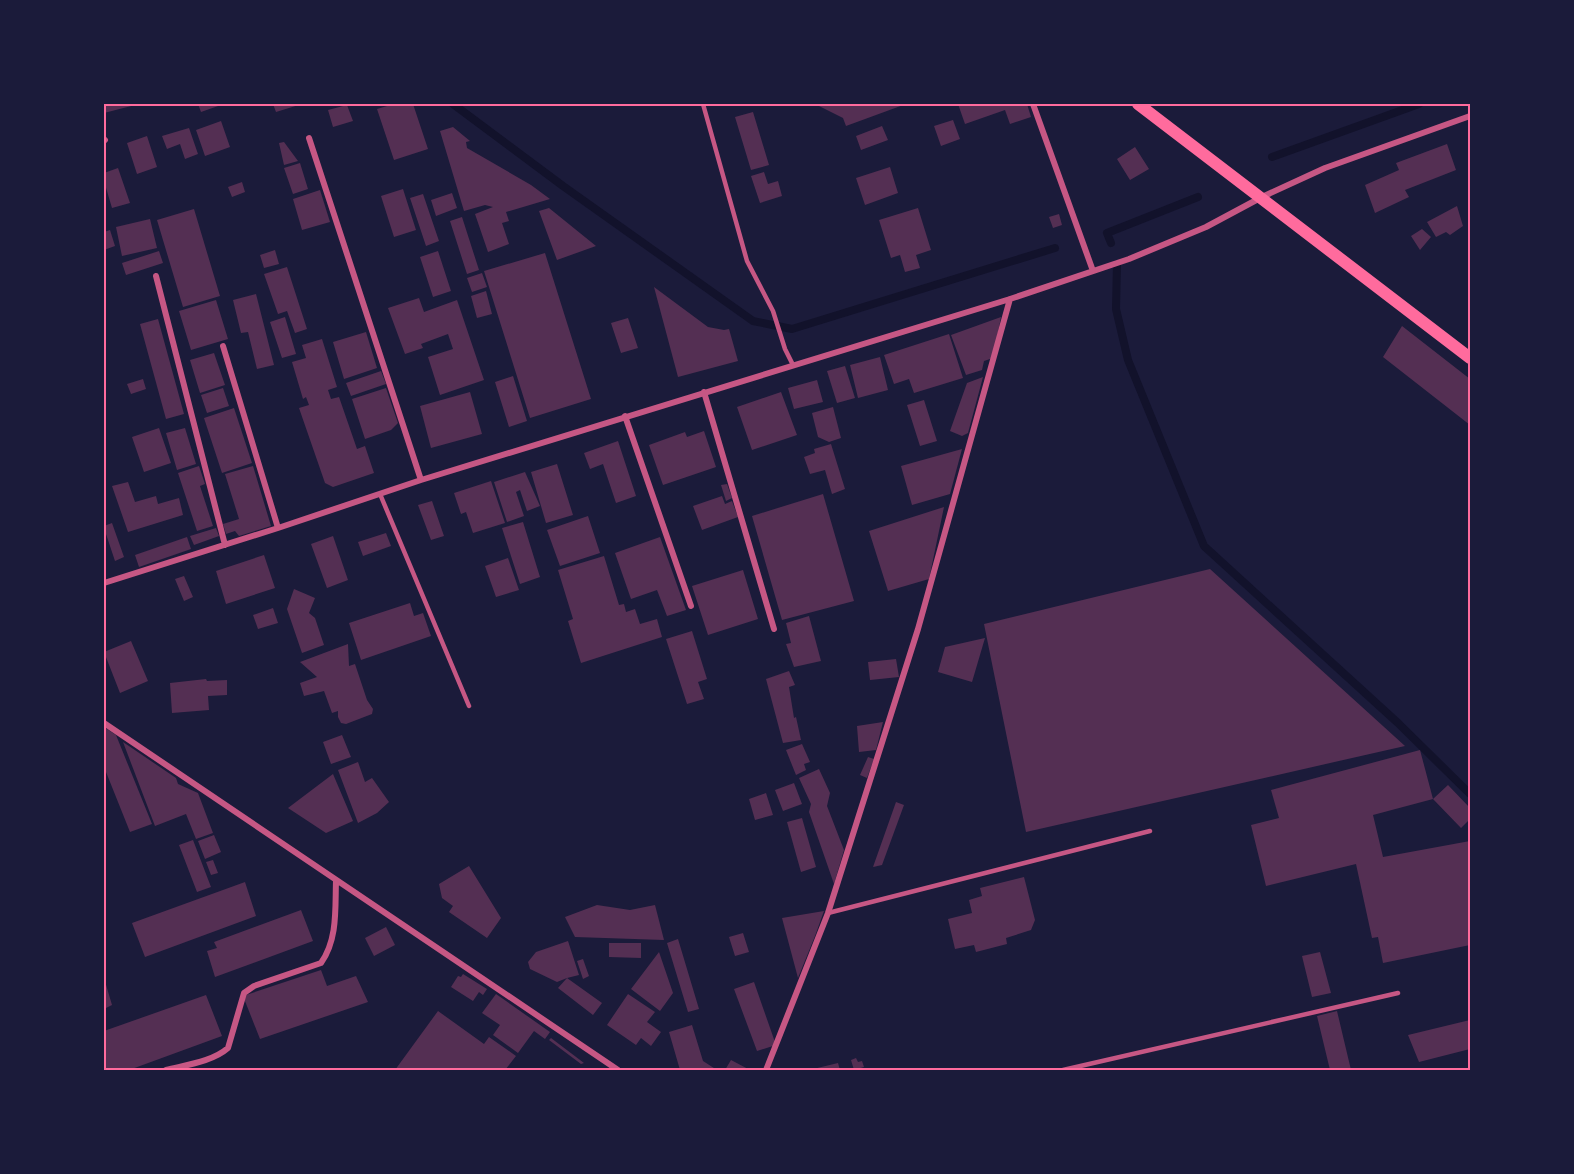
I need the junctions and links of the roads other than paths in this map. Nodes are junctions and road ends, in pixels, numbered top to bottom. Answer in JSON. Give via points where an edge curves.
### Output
{"nodes":[{"id":1,"x":703,"y":104,"type":"edge"},
{"id":2,"x":1033,"y":104,"type":"edge"},
{"id":3,"x":1138,"y":104,"type":"edge"},
{"id":4,"x":1470,"y":116,"type":"edge"},
{"id":5,"x":309,"y":138,"type":"dead end"},
{"id":6,"x":1262,"y":197,"type":"junction"},
{"id":7,"x":1093,"y":271,"type":"junction"},
{"id":8,"x":156,"y":276,"type":"dead end"},
{"id":9,"x":1010,"y":299,"type":"junction"},
{"id":10,"x":223,"y":346,"type":"dead end"},
{"id":11,"x":1470,"y":358,"type":"edge"},
{"id":12,"x":793,"y":365,"type":"junction"},
{"id":13,"x":704,"y":392,"type":"junction"},
{"id":14,"x":625,"y":416,"type":"junction"},
{"id":15,"x":421,"y":480,"type":"junction"},
{"id":16,"x":380,"y":494,"type":"junction"},
{"id":17,"x":278,"y":528,"type":"junction"},
{"id":18,"x":225,"y":545,"type":"junction"},
{"id":19,"x":104,"y":583,"type":"edge"},
{"id":20,"x":691,"y":606,"type":"dead end"},
{"id":21,"x":774,"y":628,"type":"dead end"},
{"id":22,"x":470,"y":706,"type":"dead end"},
{"id":23,"x":104,"y":723,"type":"edge"},
{"id":24,"x":1150,"y":831,"type":"dead end"},
{"id":25,"x":336,"y":881,"type":"junction"},
{"id":26,"x":828,"y":913,"type":"junction"},
{"id":27,"x":1398,"y":993,"type":"dead end"},
{"id":28,"x":165,"y":1071,"type":"edge"},
{"id":29,"x":618,"y":1071,"type":"edge"},
{"id":30,"x":766,"y":1071,"type":"edge"},
{"id":31,"x":1063,"y":1071,"type":"edge"}],
"edges":[{"from":1,"to":12,"type":"lane","via":[[747,261],[773,311]]},
{"from":2,"to":7,"type":"street"},
{"from":3,"to":6,"type":"main road"},
{"from":4,"to":6,"type":"street","via":[[1325,168]]},
{"from":5,"to":15,"type":"street"},
{"from":6,"to":7,"type":"street","via":[[1206,227]]},
{"from":6,"to":11,"type":"main road"},
{"from":7,"to":9,"type":"street"},
{"from":8,"to":18,"type":"street"},
{"from":9,"to":12,"type":"street"},
{"from":9,"to":26,"type":"street","via":[[918,629]]},
{"from":10,"to":17,"type":"street"},
{"from":12,"to":13,"type":"street"},
{"from":13,"to":14,"type":"street"},
{"from":13,"to":21,"type":"street"},
{"from":14,"to":15,"type":"street"},
{"from":14,"to":20,"type":"street"},
{"from":15,"to":16,"type":"street"},
{"from":16,"to":17,"type":"street"},
{"from":16,"to":22,"type":"lane"},
{"from":17,"to":18,"type":"street"},
{"from":18,"to":19,"type":"street"},
{"from":23,"to":25,"type":"street"},
{"from":24,"to":26,"type":"lane"},
{"from":25,"to":28,"type":"street","via":[[334,928],[321,963],[254,986],[244,993],[228,1048],[204,1060]]},
{"from":25,"to":29,"type":"street"},
{"from":26,"to":30,"type":"street"},
{"from":27,"to":31,"type":"lane"}]}
